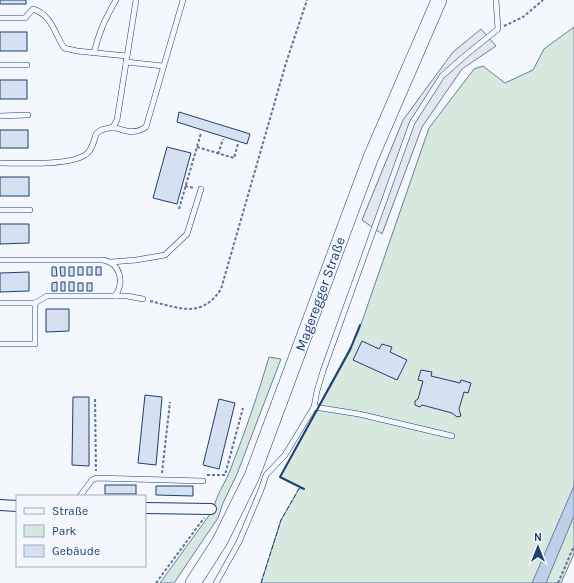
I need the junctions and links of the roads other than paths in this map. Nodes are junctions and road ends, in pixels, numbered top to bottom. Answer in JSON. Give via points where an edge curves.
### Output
{"nodes":[{"id":1,"x":116,"y":0,"type":"edge"},
{"id":2,"x":136,"y":0,"type":"edge"},
{"id":3,"x":183,"y":0,"type":"edge"},
{"id":4,"x":439,"y":0,"type":"edge"},
{"id":5,"x":496,"y":0,"type":"edge"},
{"id":6,"x":0,"y":18,"type":"edge"},
{"id":7,"x":94,"y":53,"type":"junction"},
{"id":8,"x":127,"y":56,"type":"junction"},
{"id":9,"x":126,"y":62,"type":"junction"},
{"id":10,"x":0,"y":65,"type":"edge"},
{"id":11,"x":27,"y":65,"type":"dead end"},
{"id":12,"x":163,"y":66,"type":"junction"},
{"id":13,"x":28,"y":115,"type":"dead end"},
{"id":14,"x":0,"y":116,"type":"edge"},
{"id":15,"x":114,"y":127,"type":"junction"},
{"id":16,"x":0,"y":163,"type":"edge"},
{"id":17,"x":201,"y":190,"type":"dead end"},
{"id":18,"x":0,"y":210,"type":"edge"},
{"id":19,"x":30,"y":210,"type":"dead end"},
{"id":20,"x":0,"y":260,"type":"edge"},
{"id":21,"x":111,"y":262,"type":"junction"},
{"id":22,"x":115,"y":296,"type":"junction"},
{"id":23,"x":143,"y":299,"type":"road end"},
{"id":24,"x":0,"y":303,"type":"edge"},
{"id":25,"x":35,"y":303,"type":"junction"},
{"id":26,"x":0,"y":344,"type":"edge"},
{"id":27,"x":314,"y":407,"type":"junction"},
{"id":28,"x":452,"y":436,"type":"dead end"},
{"id":29,"x":203,"y":481,"type":"road end"},
{"id":30,"x":81,"y":495,"type":"edge"},
{"id":31,"x":0,"y":506,"type":"edge"},
{"id":32,"x":16,"y":506,"type":"edge"},
{"id":33,"x":146,"y":508,"type":"edge"},
{"id":34,"x":211,"y":509,"type":"road end"},
{"id":35,"x":193,"y":583,"type":"edge"},
{"id":36,"x":216,"y":583,"type":"edge"}],
"edges":[{"from":1,"to":7,"type":"lane","via":[[104,19]]},
{"from":2,"to":8,"type":"lane"},
{"from":3,"to":12,"type":"lane"},
{"from":4,"to":35,"type":"main road","name":"Mageregger Straße","via":[[371,157],[252,476],[220,541]]},
{"from":5,"to":27,"type":"lane","via":[[498,29],[442,76],[412,123],[323,371]]},
{"from":6,"to":7,"type":"lane","via":[[25,18],[33,9],[40,11],[48,18],[64,48]]},
{"from":7,"to":8,"type":"lane"},
{"from":8,"to":9,"type":"lane"},
{"from":9,"to":12,"type":"lane"},
{"from":9,"to":15,"type":"lane"},
{"from":10,"to":11,"type":"lane"},
{"from":12,"to":15,"type":"lane","via":[[146,126],[139,132]]},
{"from":13,"to":14,"type":"lane"},
{"from":15,"to":16,"type":"lane","via":[[96,134],[94,145],[86,155],[64,162]]},
{"from":17,"to":21,"type":"lane","via":[[187,234],[165,255]]},
{"from":18,"to":19,"type":"lane"},
{"from":20,"to":21,"type":"lane"},
{"from":21,"to":22,"type":"lane","via":[[118,270],[120,281]]},
{"from":22,"to":23,"type":"lane"},
{"from":22,"to":25,"type":"lane","via":[[47,296]]},
{"from":24,"to":25,"type":"lane"},
{"from":25,"to":26,"type":"lane","via":[[34,344]]},
{"from":27,"to":28,"type":"lane","via":[[358,414]]},
{"from":27,"to":36,"type":"lane","via":[[285,455],[266,475],[239,542]]},
{"from":29,"to":30,"type":"lane","via":[[96,478]]},
{"from":31,"to":32,"type":"street"},
{"from":33,"to":34,"type":"street"}]}
